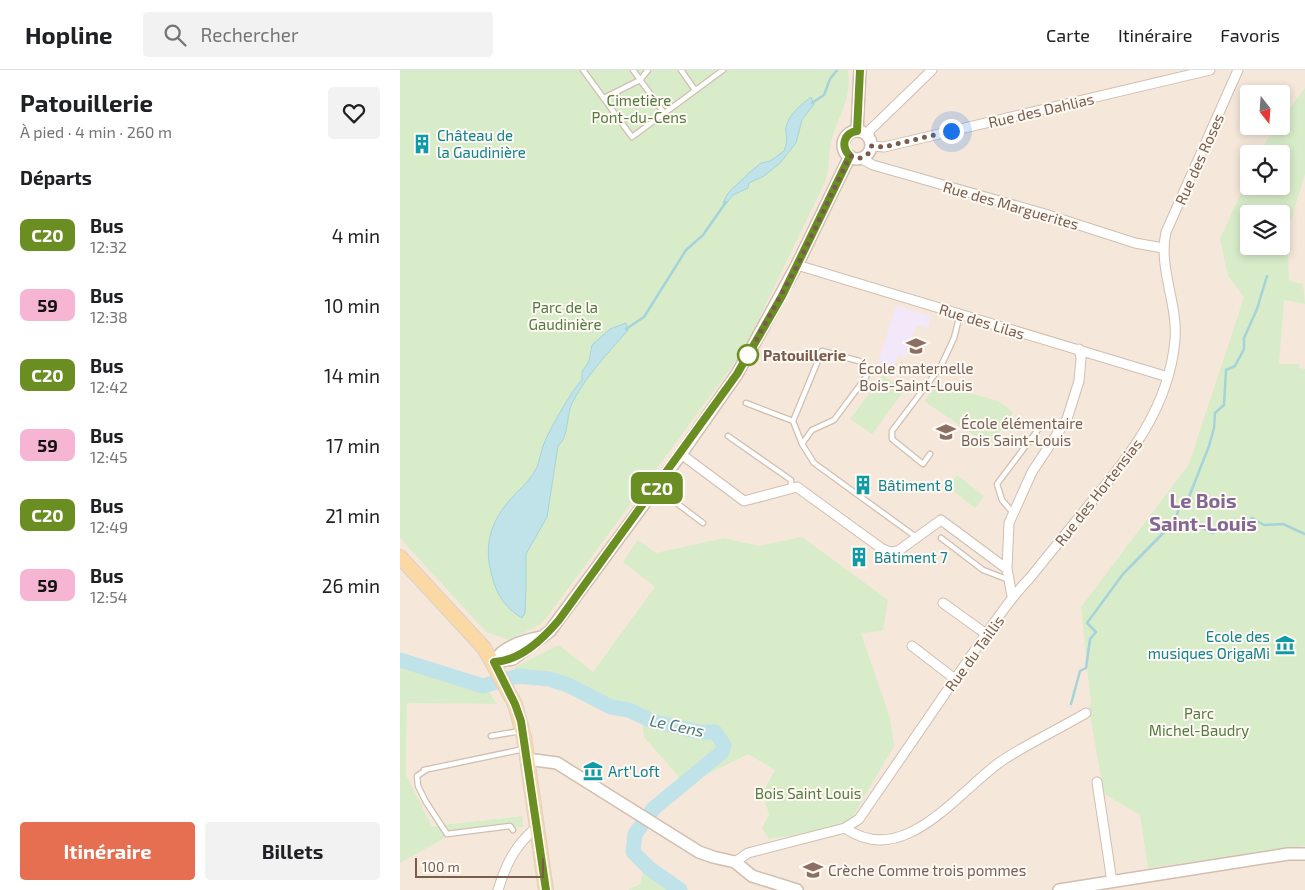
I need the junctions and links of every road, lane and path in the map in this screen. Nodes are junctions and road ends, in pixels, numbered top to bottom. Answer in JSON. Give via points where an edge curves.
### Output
{"nodes":[{"id":1,"x":583,"y":70,"type":"edge"},
{"id":2,"x":633,"y":70,"type":"edge"},
{"id":3,"x":648,"y":70,"type":"edge"},
{"id":4,"x":681,"y":70,"type":"edge"},
{"id":5,"x":723,"y":70,"type":"edge"},
{"id":6,"x":860,"y":70,"type":"edge"},
{"id":7,"x":932,"y":70,"type":"edge"},
{"id":8,"x":1210,"y":70,"type":"edge"},
{"id":9,"x":1238,"y":70,"type":"edge"},
{"id":10,"x":640,"y":80,"type":"junction"},
{"id":11,"x":695,"y":90,"type":"junction"},
{"id":12,"x":604,"y":98,"type":"junction"},
{"id":13,"x":664,"y":114,"type":"junction"},
{"id":14,"x":865,"y":138,"type":"junction"},
{"id":15,"x":855,"y":157,"type":"junction"},
{"id":16,"x":1163,"y":248,"type":"junction"},
{"id":17,"x":797,"y":266,"type":"junction"},
{"id":18,"x":960,"y":314,"type":"junction"},
{"id":19,"x":1079,"y":350,"type":"junction"},
{"id":20,"x":1168,"y":377,"type":"junction"},
{"id":21,"x":746,"y":403,"type":"dead end"},
{"id":22,"x":793,"y":422,"type":"junction"},
{"id":23,"x":1061,"y":430,"type":"junction"},
{"id":24,"x":728,"y":436,"type":"dead end"},
{"id":25,"x":802,"y":444,"type":"junction"},
{"id":26,"x":682,"y":454,"type":"junction"},
{"id":27,"x":930,"y":454,"type":"dead end"},
{"id":28,"x":791,"y":487,"type":"junction"},
{"id":29,"x":657,"y":488,"type":"junction"},
{"id":30,"x":1013,"y":513,"type":"junction"},
{"id":31,"x":702,"y":523,"type":"dead end"},
{"id":32,"x":916,"y":537,"type":"junction"},
{"id":33,"x":941,"y":538,"type":"dead end"},
{"id":34,"x":400,"y":557,"type":"edge"},
{"id":35,"x":1007,"y":569,"type":"junction"},
{"id":36,"x":1009,"y":580,"type":"junction"},
{"id":37,"x":1012,"y":596,"type":"junction"},
{"id":38,"x":943,"y":603,"type":"dead end"},
{"id":39,"x":986,"y":634,"type":"junction"},
{"id":40,"x":912,"y":646,"type":"dead end"},
{"id":41,"x":496,"y":666,"type":"junction"},
{"id":42,"x":955,"y":679,"type":"junction"},
{"id":43,"x":1086,"y":713,"type":"dead end"},
{"id":44,"x":523,"y":731,"type":"junction"},
{"id":45,"x":491,"y":736,"type":"dead end"},
{"id":46,"x":526,"y":753,"type":"junction"},
{"id":47,"x":1097,"y":782,"type":"dead end"},
{"id":48,"x":537,"y":827,"type":"junction"},
{"id":49,"x":845,"y":828,"type":"junction"},
{"id":50,"x":513,"y":830,"type":"dead end"},
{"id":51,"x":1305,"y":854,"type":"edge"},
{"id":52,"x":735,"y":862,"type":"junction"},
{"id":53,"x":1112,"y":882,"type":"junction"},
{"id":54,"x":498,"y":890,"type":"edge"},
{"id":55,"x":546,"y":890,"type":"edge"},
{"id":56,"x":797,"y":890,"type":"edge"},
{"id":57,"x":1059,"y":890,"type":"edge"}],
"edges":[{"from":1,"to":12,"type":"lane"},
{"from":2,"to":10,"type":"lane"},
{"from":3,"to":10,"type":"lane"},
{"from":4,"to":11,"type":"lane"},
{"from":5,"to":11,"type":"lane"},
{"from":6,"to":14,"type":"street"},
{"from":7,"to":14,"type":"street"},
{"from":8,"to":14,"type":"street","name":"Rue des Dahlias","via":[[884,147]]},
{"from":9,"to":16,"type":"street","name":"Rue des Roses","via":[[1166,232]]},
{"from":10,"to":12,"type":"lane"},
{"from":10,"to":13,"type":"lane"},
{"from":11,"to":13,"type":"lane"},
{"from":12,"to":13,"type":"lane","via":[[632,137]]},
{"from":14,"to":15,"type":"street","via":[[868,154]]},
{"from":14,"to":15,"type":"street","via":[[849,134],[844,141],[844,149]]},
{"from":15,"to":16,"type":"street","name":"Rue des Marguerites","via":[[1135,243]]},
{"from":15,"to":17,"type":"street"},
{"from":16,"to":20,"type":"street","name":"Rue des Hortensias","via":[[1175,322]]},
{"from":17,"to":18,"type":"street","name":"Rue des Lilas"},
{"from":17,"to":26,"type":"street","via":[[737,374]]},
{"from":18,"to":19,"type":"street","name":"Rue des Lilas"},
{"from":18,"to":27,"type":"lane","via":[[954,338],[941,366],[892,431],[892,439],[922,464]]},
{"from":19,"to":20,"type":"street","name":"Rue des Lilas"},
{"from":19,"to":23,"type":"street","via":[[1079,381]]},
{"from":20,"to":37,"type":"street","name":"Rue des Hortensias","via":[[1150,423],[1123,464]]},
{"from":21,"to":22,"type":"lane"},
{"from":22,"to":25,"type":"lane"},
{"from":22,"to":25,"type":"lane","via":[[822,351],[864,365],[866,377],[834,420],[812,430]]},
{"from":23,"to":30,"type":"street","via":[[1032,472]]},
{"from":23,"to":30,"type":"lane","via":[[1048,424],[1040,426],[997,484],[1002,500]]},
{"from":24,"to":28,"type":"lane","via":[[791,480]]},
{"from":25,"to":32,"type":"lane","via":[[814,463]]},
{"from":26,"to":28,"type":"street","via":[[744,501]]},
{"from":26,"to":29,"type":"street"},
{"from":28,"to":32,"type":"street","via":[[797,487],[890,552],[898,551]]},
{"from":29,"to":31,"type":"lane"},
{"from":29,"to":41,"type":"street","via":[[559,620],[513,659]]},
{"from":30,"to":35,"type":"street","via":[[1009,523]]},
{"from":32,"to":35,"type":"street","via":[[941,520]]},
{"from":33,"to":36,"type":"lane","via":[[983,570]]},
{"from":34,"to":41,"type":"main road","via":[[478,640]]},
{"from":35,"to":36,"type":"street"},
{"from":36,"to":37,"type":"street"},
{"from":37,"to":39,"type":"street","name":"Rue du Taillis"},
{"from":38,"to":39,"type":"street"},
{"from":39,"to":42,"type":"street","name":"Rue du Taillis"},
{"from":40,"to":42,"type":"street"},
{"from":41,"to":44,"type":"main road"},
{"from":42,"to":49,"type":"street","name":"Rue du Taillis","via":[[859,819]]},
{"from":43,"to":49,"type":"street","via":[[1002,761],[974,781],[930,821],[909,834],[894,840],[873,841],[857,837]]},
{"from":44,"to":45,"type":"lane"},
{"from":44,"to":46,"type":"main road"},
{"from":46,"to":48,"type":"main road"},
{"from":46,"to":50,"type":"lane","via":[[425,770],[418,776],[418,786],[447,834],[510,826]]},
{"from":46,"to":52,"type":"street","via":[[557,763],[699,852]]},
{"from":47,"to":53,"type":"street"},
{"from":48,"to":54,"type":"street","via":[[522,839],[513,852]]},
{"from":48,"to":55,"type":"main road"},
{"from":49,"to":52,"type":"street","name":"Rue du Taillis","via":[[748,853]]},
{"from":51,"to":53,"type":"street"},
{"from":52,"to":56,"type":"street","via":[[752,876]]},
{"from":53,"to":57,"type":"street"}]}
